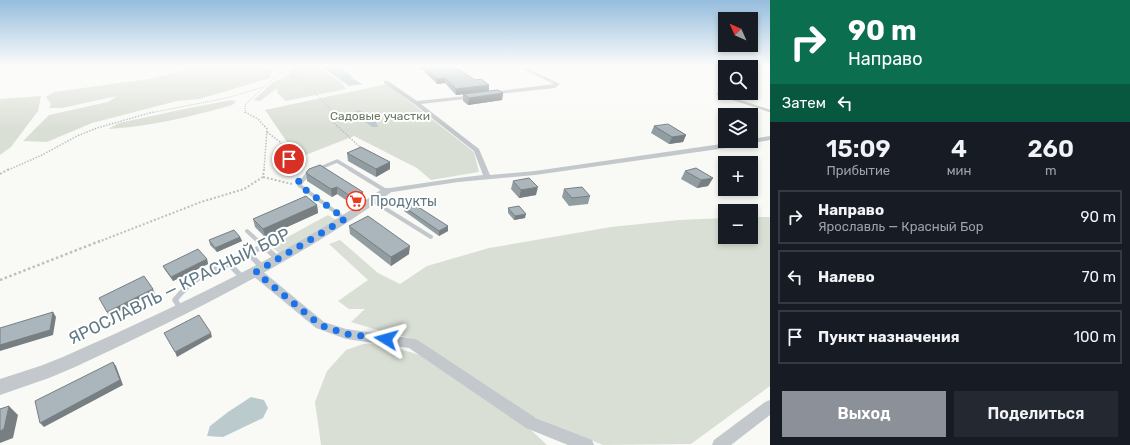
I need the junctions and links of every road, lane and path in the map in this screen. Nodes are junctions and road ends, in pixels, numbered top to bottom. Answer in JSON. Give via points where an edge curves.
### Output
{"nodes":[{"id":1,"x":264,"y":87,"type":"edge"},
{"id":2,"x":265,"y":87,"type":"edge"},
{"id":3,"x":310,"y":87,"type":"edge"},
{"id":4,"x":393,"y":87,"type":"edge"},
{"id":5,"x":549,"y":87,"type":"edge"},
{"id":6,"x":735,"y":100,"type":"edge"},
{"id":7,"x":416,"y":103,"type":"junction"},
{"id":8,"x":770,"y":112,"type":"edge"},
{"id":9,"x":267,"y":132,"type":"junction"},
{"id":10,"x":770,"y":138,"type":"edge"},
{"id":11,"x":357,"y":152,"type":"edge"},
{"id":12,"x":0,"y":174,"type":"edge"},
{"id":13,"x":488,"y":177,"type":"junction"},
{"id":14,"x":263,"y":178,"type":"junction"},
{"id":15,"x":299,"y":185,"type":"junction"},
{"id":16,"x":386,"y":191,"type":"junction"},
{"id":17,"x":373,"y":201,"type":"junction"},
{"id":18,"x":345,"y":219,"type":"junction"},
{"id":19,"x":247,"y":231,"type":"dead end"},
{"id":20,"x":430,"y":237,"type":"dead end"},
{"id":21,"x":263,"y":246,"type":"junction"},
{"id":22,"x":278,"y":259,"type":"junction"},
{"id":23,"x":259,"y":270,"type":"junction"},
{"id":24,"x":243,"y":279,"type":"junction"},
{"id":25,"x":0,"y":280,"type":"edge"},
{"id":26,"x":181,"y":309,"type":"junction"},
{"id":27,"x":0,"y":387,"type":"edge"},
{"id":28,"x":770,"y":407,"type":"edge"},
{"id":29,"x":587,"y":445,"type":"edge"},
{"id":30,"x":719,"y":445,"type":"edge"}],
"edges":[{"from":1,"to":12,"type":"path","via":[[227,98],[159,110],[97,128]]},
{"from":2,"to":9,"type":"path","via":[[244,105],[245,113],[258,119]]},
{"from":3,"to":11,"type":"path","via":[[334,113],[332,122],[363,150]]},
{"from":4,"to":7,"type":"street"},
{"from":5,"to":7,"type":"street"},
{"from":6,"to":8,"type":"lane"},
{"from":7,"to":13,"type":"street","via":[[477,150]]},
{"from":9,"to":14,"type":"path"},
{"from":9,"to":15,"type":"path","via":[[280,142],[298,172]]},
{"from":10,"to":13,"type":"street","via":[[535,173]]},
{"from":13,"to":16,"type":"street"},
{"from":14,"to":15,"type":"path"},
{"from":14,"to":25,"type":"path","via":[[244,189],[201,202]]},
{"from":15,"to":16,"type":"lane","via":[[308,173],[337,160]]},
{"from":15,"to":18,"type":"lane"},
{"from":16,"to":17,"type":"street","name":"ЯРОСЛАВЛЬ — КРАСНЫЙ БОР"},
{"from":17,"to":18,"type":"street","name":"ЯРОСЛАВЛЬ — КРАСНЫЙ БОР"},
{"from":17,"to":20,"type":"lane"},
{"from":18,"to":22,"type":"street","name":"ЯРОСЛАВЛЬ — КРАСНЫЙ БОР"},
{"from":19,"to":21,"type":"lane"},
{"from":21,"to":22,"type":"lane"},
{"from":21,"to":23,"type":"lane","via":[[252,252],[251,256]]},
{"from":22,"to":23,"type":"street","name":"ЯРОСЛАВЛЬ — КРАСНЫЙ БОР"},
{"from":23,"to":24,"type":"street","name":"ЯРОСЛАВЛЬ — КРАСНЫЙ БОР"},
{"from":23,"to":29,"type":"street","via":[[320,325],[346,334],[412,343],[531,423]]},
{"from":24,"to":26,"type":"street","name":"ЯРОСЛАВЛЬ — КРАСНЫЙ БОР"},
{"from":24,"to":26,"type":"lane","via":[[229,264],[218,267],[200,276],[182,291],[176,300]]},
{"from":26,"to":27,"type":"street","name":"ЯРОСЛАВЛЬ — КРАСНЫЙ БОР","via":[[43,373]]},
{"from":28,"to":30,"type":"street"}]}
